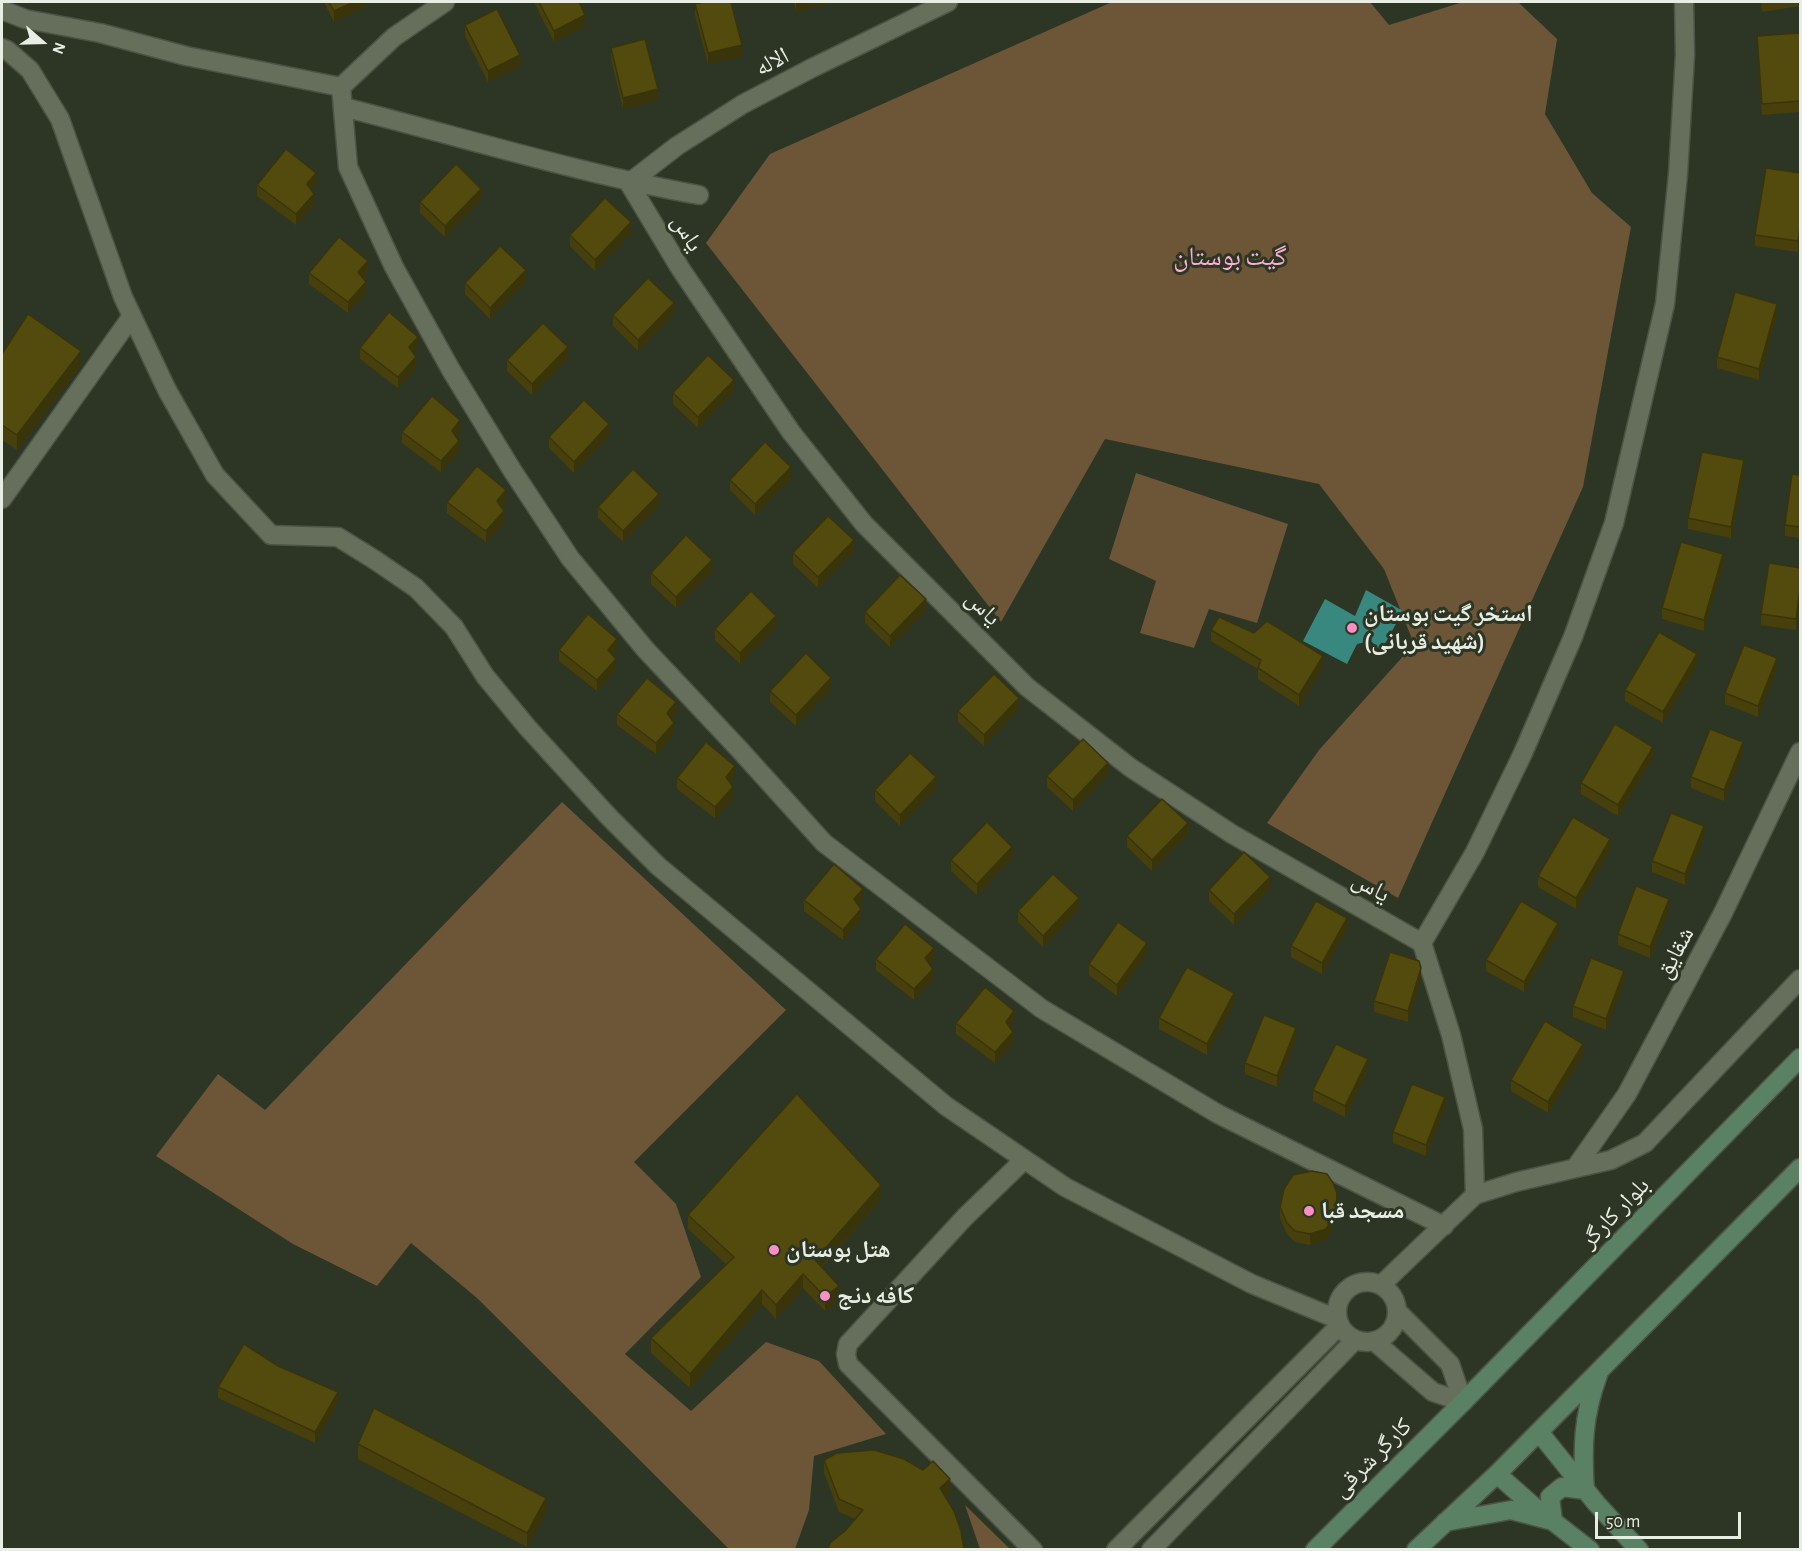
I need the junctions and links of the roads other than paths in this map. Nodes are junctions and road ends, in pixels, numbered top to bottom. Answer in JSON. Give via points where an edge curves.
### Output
{"nodes":[{"id":1,"x":445,"y":2,"type":"edge"},
{"id":2,"x":948,"y":2,"type":"edge"},
{"id":3,"x":1684,"y":2,"type":"edge"},
{"id":4,"x":2,"y":10,"type":"edge"},
{"id":5,"x":2,"y":48,"type":"edge"},
{"id":6,"x":341,"y":87,"type":"junction"},
{"id":7,"x":343,"y":107,"type":"junction"},
{"id":8,"x":629,"y":183,"type":"junction"},
{"id":9,"x":699,"y":195,"type":"dead end"},
{"id":10,"x":132,"y":316,"type":"junction"},
{"id":11,"x":2,"y":499,"type":"edge"},
{"id":12,"x":1800,"y":752,"type":"edge"},
{"id":13,"x":1422,"y":943,"type":"junction"},
{"id":14,"x":1800,"y":979,"type":"edge"},
{"id":15,"x":1800,"y":1058,"type":"edge"},
{"id":16,"x":1024,"y":1160,"type":"junction"},
{"id":17,"x":1576,"y":1167,"type":"junction"},
{"id":18,"x":1800,"y":1168,"type":"edge"},
{"id":19,"x":1475,"y":1194,"type":"junction"},
{"id":20,"x":1444,"y":1226,"type":"junction"},
{"id":21,"x":1381,"y":1285,"type":"junction"},
{"id":22,"x":1397,"y":1311,"type":"junction"},
{"id":23,"x":1338,"y":1322,"type":"junction"},
{"id":24,"x":1355,"y":1340,"type":"junction"},
{"id":25,"x":1374,"y":1341,"type":"junction"},
{"id":26,"x":1599,"y":1370,"type":"junction"},
{"id":27,"x":1463,"y":1402,"type":"junction"},
{"id":28,"x":1539,"y":1432,"type":"junction"},
{"id":29,"x":1497,"y":1474,"type":"junction"},
{"id":30,"x":1586,"y":1490,"type":"junction"},
{"id":31,"x":1553,"y":1521,"type":"junction"},
{"id":32,"x":1444,"y":1522,"type":"junction"},
{"id":33,"x":1033,"y":1550,"type":"edge"},
{"id":34,"x":1116,"y":1550,"type":"edge"},
{"id":35,"x":1151,"y":1550,"type":"edge"},
{"id":36,"x":1315,"y":1550,"type":"edge"},
{"id":37,"x":1416,"y":1550,"type":"edge"},
{"id":38,"x":1590,"y":1550,"type":"edge"},
{"id":39,"x":1639,"y":1550,"type":"edge"}],
"edges":[{"from":1,"to":6,"type":"street","via":[[394,37]]},
{"from":2,"to":8,"type":"street","name":"الاله","via":[[743,104],[677,146]]},
{"from":3,"to":13,"type":"street","via":[[1678,174],[1665,304],[1614,523],[1573,637],[1523,753],[1475,852]]},
{"from":4,"to":6,"type":"street","via":[[25,19],[100,33],[186,56]]},
{"from":5,"to":10,"type":"street","via":[[30,70],[60,119]]},
{"from":6,"to":7,"type":"street"},
{"from":7,"to":8,"type":"street"},
{"from":7,"to":20,"type":"street","via":[[348,167],[394,267],[512,470],[570,558],[645,649],[824,843],[1051,1014],[1218,1114]]},
{"from":8,"to":9,"type":"street"},
{"from":8,"to":13,"type":"street","name":"یاس","via":[[680,268],[791,432],[864,524],[1028,687],[1131,768],[1223,828]]},
{"from":10,"to":11,"type":"street"},
{"from":10,"to":16,"type":"street","via":[[214,475],[271,535],[338,537],[416,588],[454,627],[485,676],[527,728],[658,866],[946,1106]]},
{"from":12,"to":17,"type":"street","name":"شقایق","via":[[1723,913],[1627,1094]]},
{"from":13,"to":19,"type":"street","via":[[1451,1035],[1473,1129]]},
{"from":14,"to":17,"type":"street","via":[[1645,1143],[1611,1160]]},
{"from":15,"to":27,"type":"main road","name":"بلوار کارگر"},
{"from":16,"to":23,"type":"street","via":[[1133,1224]]},
{"from":16,"to":33,"type":"street","via":[[964,1217],[848,1344],[846,1354],[848,1364]]},
{"from":17,"to":19,"type":"street"},
{"from":18,"to":26,"type":"main road"},
{"from":19,"to":20,"type":"street"},
{"from":20,"to":21,"type":"street"},
{"from":21,"to":22,"type":"street","via":[[1395,1301]]},
{"from":21,"to":23,"type":"street","via":[[1352,1285],[1339,1299]]},
{"from":22,"to":25,"type":"street","via":[[1391,1330]]},
{"from":22,"to":27,"type":"street","via":[[1450,1364]]},
{"from":23,"to":24,"type":"street"},
{"from":23,"to":34,"type":"street"},
{"from":24,"to":25,"type":"street"},
{"from":24,"to":35,"type":"street"},
{"from":25,"to":27,"type":"street","via":[[1433,1392]]},
{"from":26,"to":28,"type":"main road"},
{"from":26,"to":30,"type":"main road","via":[[1584,1426]]},
{"from":27,"to":36,"type":"main road","name":"کارگر شرقی"},
{"from":28,"to":29,"type":"main road"},
{"from":28,"to":30,"type":"main road"},
{"from":29,"to":31,"type":"main road"},
{"from":29,"to":32,"type":"main road"},
{"from":30,"to":31,"type":"main road","via":[[1562,1487],[1550,1497]]},
{"from":30,"to":39,"type":"main road"},
{"from":31,"to":32,"type":"main road","via":[[1511,1510]]},
{"from":31,"to":38,"type":"main road"},
{"from":32,"to":37,"type":"main road"}]}
